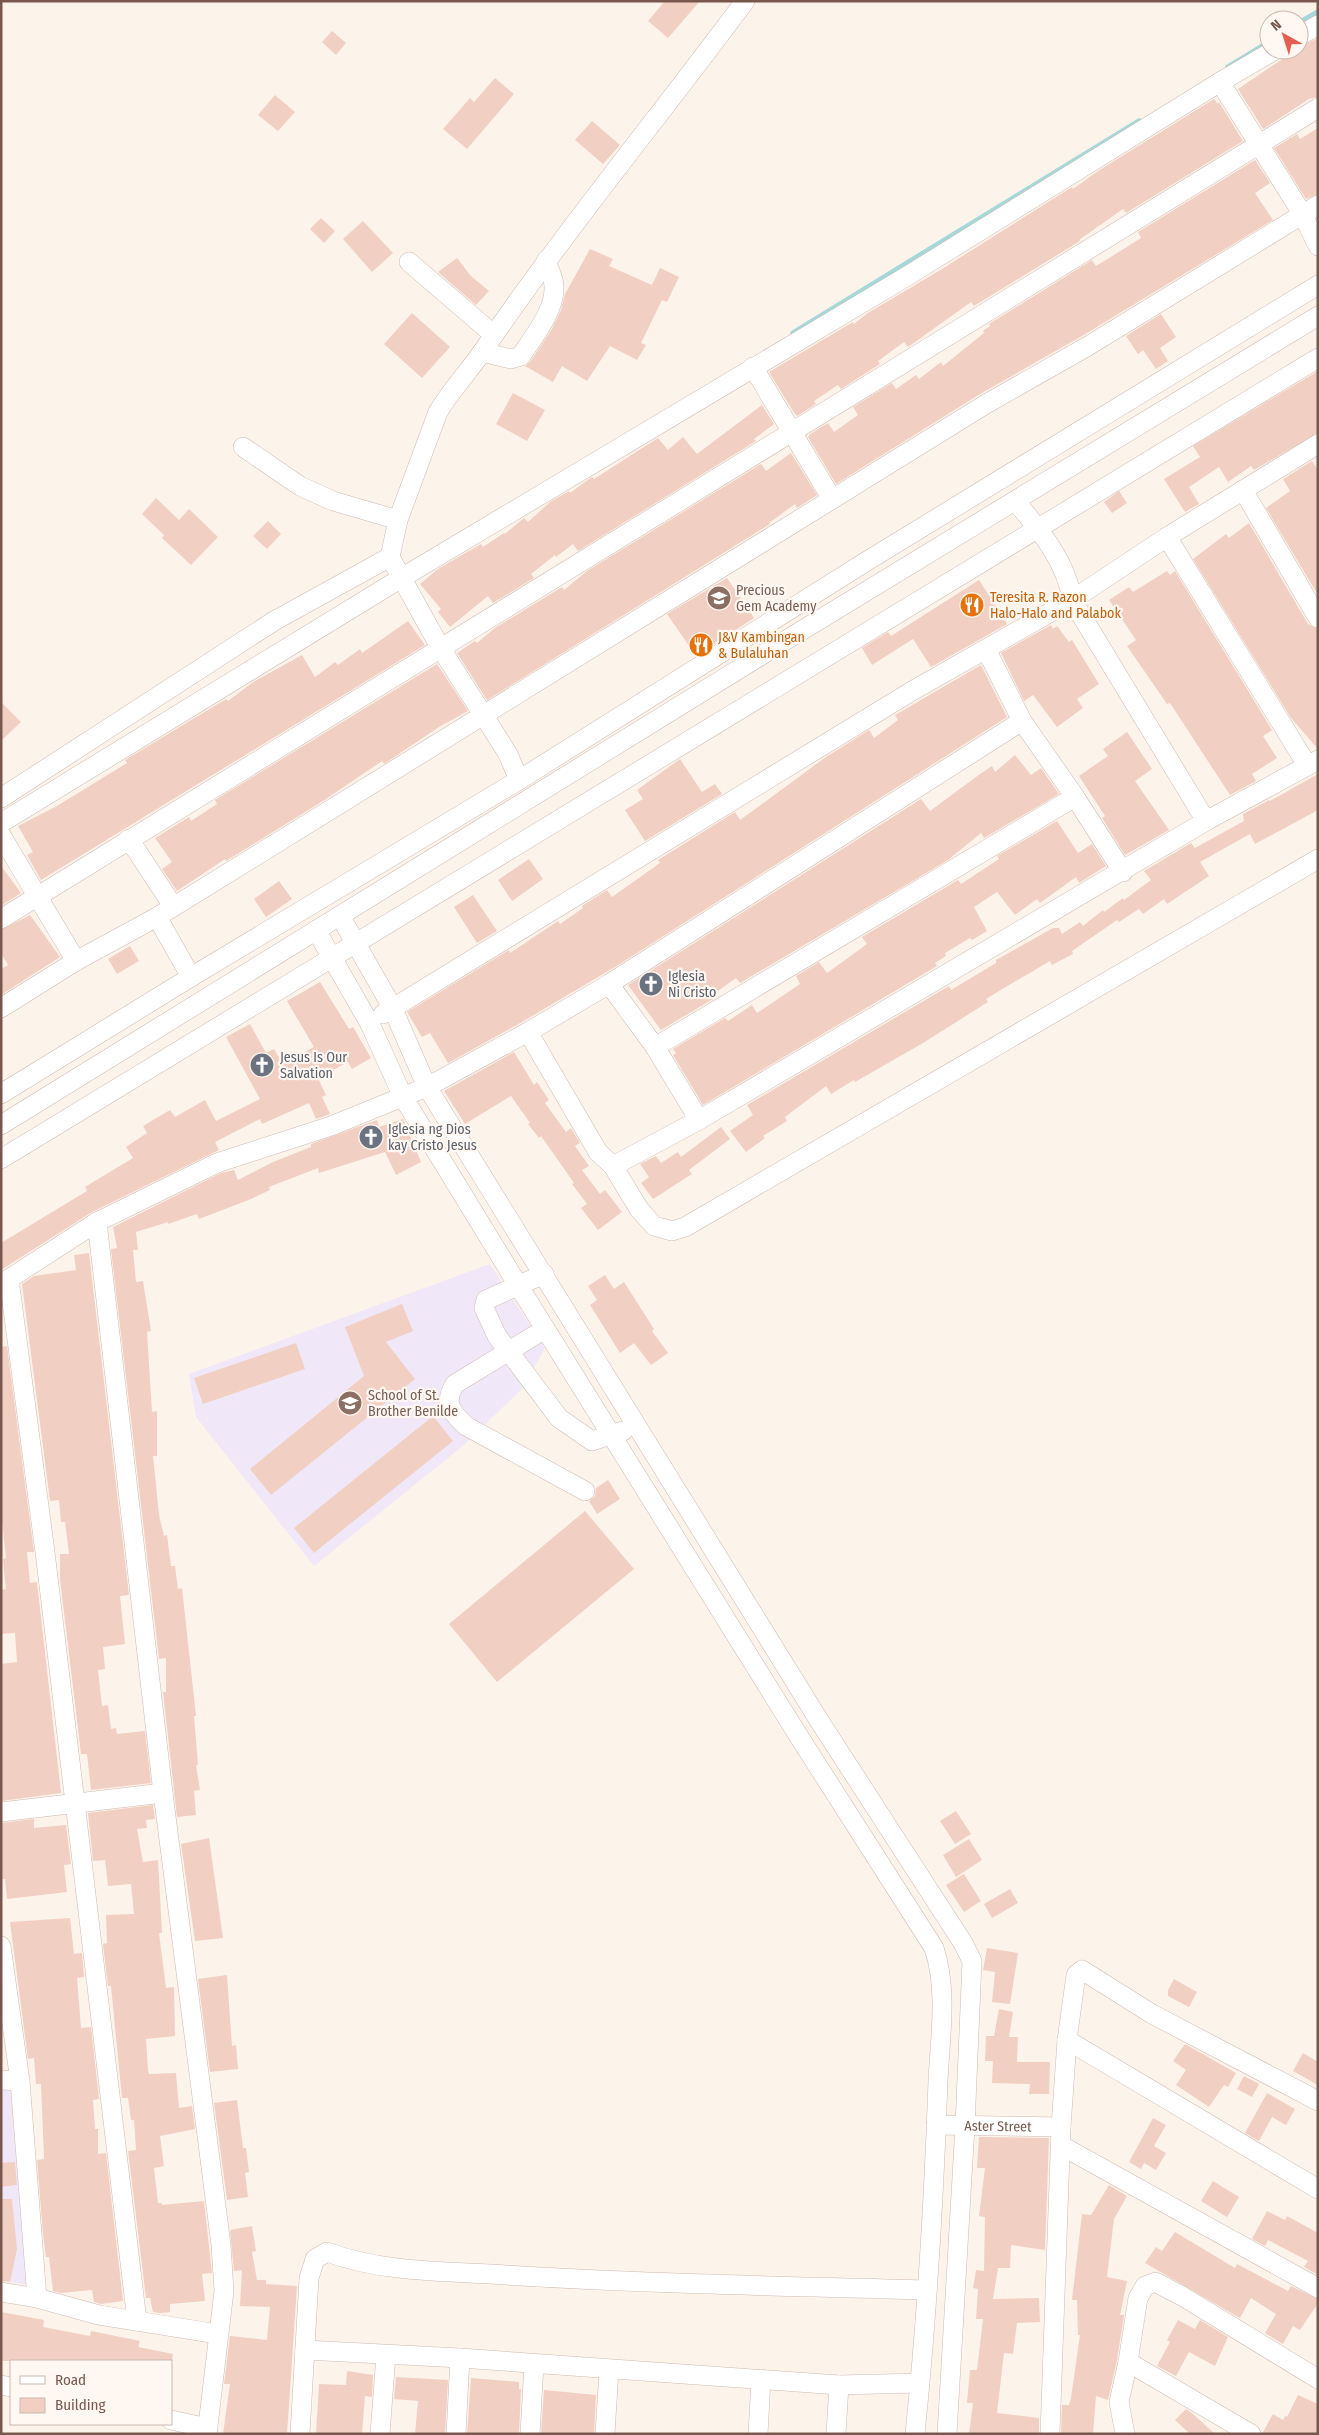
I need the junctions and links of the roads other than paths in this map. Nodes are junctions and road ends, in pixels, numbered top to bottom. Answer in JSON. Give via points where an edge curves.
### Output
{"nodes":[{"id":1,"x":745,"y":1,"type":"edge"},
{"id":2,"x":1259,"y":59,"type":"edge"},
{"id":3,"x":1220,"y":82,"type":"junction"},
{"id":4,"x":1318,"y":108,"type":"edge"},
{"id":5,"x":1258,"y":144,"type":"junction"},
{"id":6,"x":1310,"y":210,"type":"edge"},
{"id":7,"x":1318,"y":246,"type":"edge"},
{"id":8,"x":546,"y":261,"type":"junction"},
{"id":9,"x":409,"y":262,"type":"dead end"},
{"id":10,"x":1318,"y":285,"type":"edge"},
{"id":11,"x":1318,"y":316,"type":"edge"},
{"id":12,"x":494,"y":335,"type":"junction"},
{"id":13,"x":482,"y":352,"type":"junction"},
{"id":14,"x":1318,"y":358,"type":"edge"},
{"id":15,"x":753,"y":367,"type":"junction"},
{"id":16,"x":792,"y":431,"type":"junction"},
{"id":17,"x":243,"y":447,"type":"dead end"},
{"id":18,"x":1316,"y":450,"type":"edge"},
{"id":19,"x":1243,"y":490,"type":"junction"},
{"id":20,"x":832,"y":499,"type":"junction"},
{"id":21,"x":1016,"y":502,"type":"junction"},
{"id":22,"x":398,"y":520,"type":"junction"},
{"id":23,"x":1037,"y":526,"type":"junction"},
{"id":24,"x":1167,"y":537,"type":"junction"},
{"id":25,"x":390,"y":557,"type":"junction"},
{"id":26,"x":403,"y":577,"type":"junction"},
{"id":27,"x":1072,"y":600,"type":"junction"},
{"id":28,"x":1318,"y":618,"type":"edge"},
{"id":29,"x":440,"y":647,"type":"junction"},
{"id":30,"x":986,"y":649,"type":"junction"},
{"id":31,"x":483,"y":714,"type":"junction"},
{"id":32,"x":1022,"y":721,"type":"junction"},
{"id":33,"x":1312,"y":762,"type":"edge"},
{"id":34,"x":519,"y":780,"type":"junction"},
{"id":35,"x":1075,"y":797,"type":"junction"},
{"id":36,"x":1,"y":798,"type":"edge"},
{"id":37,"x":1206,"y":821,"type":"junction"},
{"id":38,"x":1,"y":823,"type":"edge"},
{"id":39,"x":1,"y":835,"type":"edge"},
{"id":40,"x":129,"y":839,"type":"junction"},
{"id":41,"x":1318,"y":859,"type":"edge"},
{"id":42,"x":1123,"y":872,"type":"junction"},
{"id":43,"x":37,"y":897,"type":"junction"},
{"id":44,"x":173,"y":906,"type":"junction"},
{"id":45,"x":340,"y":916,"type":"junction"},
{"id":46,"x":157,"y":917,"type":"junction"},
{"id":47,"x":1,"y":919,"type":"edge"},
{"id":48,"x":316,"y":930,"type":"junction"},
{"id":49,"x":356,"y":944,"type":"junction"},
{"id":50,"x":332,"y":959,"type":"junction"},
{"id":51,"x":76,"y":961,"type":"junction"},
{"id":52,"x":190,"y":977,"type":"junction"},
{"id":53,"x":609,"y":984,"type":"junction"},
{"id":54,"x":392,"y":1007,"type":"junction"},
{"id":55,"x":1,"y":1008,"type":"edge"},
{"id":56,"x":370,"y":1024,"type":"junction"},
{"id":57,"x":528,"y":1032,"type":"junction"},
{"id":58,"x":655,"y":1047,"type":"junction"},
{"id":59,"x":427,"y":1087,"type":"junction"},
{"id":60,"x":1,"y":1094,"type":"edge"},
{"id":61,"x":403,"y":1097,"type":"junction"},
{"id":62,"x":699,"y":1120,"type":"junction"},
{"id":63,"x":1,"y":1125,"type":"edge"},
{"id":64,"x":1,"y":1159,"type":"edge"},
{"id":65,"x":613,"y":1166,"type":"junction"},
{"id":66,"x":97,"y":1222,"type":"junction"},
{"id":67,"x":544,"y":1274,"type":"junction"},
{"id":68,"x":5,"y":1282,"type":"edge"},
{"id":69,"x":518,"y":1285,"type":"junction"},
{"id":70,"x":545,"y":1329,"type":"junction"},
{"id":71,"x":508,"y":1351,"type":"junction"},
{"id":72,"x":638,"y":1424,"type":"junction"},
{"id":73,"x":613,"y":1436,"type":"junction"},
{"id":74,"x":585,"y":1491,"type":"dead end"},
{"id":75,"x":820,"y":1722,"type":"junction"},
{"id":76,"x":798,"y":1735,"type":"junction"},
{"id":77,"x":163,"y":1793,"type":"junction"},
{"id":78,"x":76,"y":1803,"type":"junction"},
{"id":79,"x":1,"y":1812,"type":"edge"},
{"id":80,"x":1,"y":1946,"type":"edge"},
{"id":81,"x":1066,"y":2040,"type":"junction"},
{"id":82,"x":1,"y":2080,"type":"edge"},
{"id":83,"x":20,"y":2081,"type":"junction"},
{"id":84,"x":1318,"y":2101,"type":"edge"},
{"id":85,"x":936,"y":2125,"type":"junction"},
{"id":86,"x":965,"y":2126,"type":"junction"},
{"id":87,"x":1061,"y":2127,"type":"junction"},
{"id":88,"x":1062,"y":2146,"type":"junction"},
{"id":89,"x":1318,"y":2189,"type":"edge"},
{"id":90,"x":1318,"y":2288,"type":"edge"},
{"id":91,"x":926,"y":2290,"type":"junction"},
{"id":92,"x":1,"y":2292,"type":"edge"},
{"id":93,"x":37,"y":2298,"type":"junction"},
{"id":94,"x":137,"y":2321,"type":"junction"},
{"id":95,"x":218,"y":2334,"type":"junction"},
{"id":96,"x":305,"y":2350,"type":"junction"},
{"id":97,"x":386,"y":2355,"type":"junction"},
{"id":98,"x":460,"y":2358,"type":"junction"},
{"id":99,"x":1128,"y":2362,"type":"junction"},
{"id":100,"x":534,"y":2364,"type":"junction"},
{"id":101,"x":610,"y":2370,"type":"junction"},
{"id":102,"x":761,"y":2379,"type":"junction"},
{"id":103,"x":1318,"y":2379,"type":"edge"},
{"id":104,"x":920,"y":2383,"type":"junction"},
{"id":105,"x":839,"y":2385,"type":"junction"},
{"id":106,"x":172,"y":2420,"type":"edge"},
{"id":107,"x":208,"y":2431,"type":"edge"},
{"id":108,"x":300,"y":2434,"type":"edge"},
{"id":109,"x":380,"y":2434,"type":"edge"},
{"id":110,"x":456,"y":2434,"type":"edge"},
{"id":111,"x":530,"y":2434,"type":"edge"},
{"id":112,"x":605,"y":2434,"type":"edge"},
{"id":113,"x":758,"y":2434,"type":"edge"},
{"id":114,"x":836,"y":2434,"type":"edge"},
{"id":115,"x":915,"y":2434,"type":"edge"},
{"id":116,"x":947,"y":2434,"type":"edge"},
{"id":117,"x":1050,"y":2434,"type":"edge"},
{"id":118,"x":1125,"y":2434,"type":"edge"},
{"id":119,"x":1251,"y":2434,"type":"edge"}],
"edges":[{"from":1,"to":8,"type":"street"},
{"from":2,"to":3,"type":"street"},
{"from":3,"to":5,"type":"street"},
{"from":3,"to":15,"type":"street","via":[[904,278]]},
{"from":4,"to":5,"type":"street"},
{"from":5,"to":6,"type":"street"},
{"from":5,"to":16,"type":"street"},
{"from":6,"to":7,"type":"street"},
{"from":6,"to":20,"type":"street"},
{"from":8,"to":12,"type":"street"},
{"from":8,"to":13,"type":"street","via":[[554,295],[521,356],[511,359]]},
{"from":9,"to":12,"type":"street"},
{"from":10,"to":34,"type":"street","via":[[867,561]]},
{"from":11,"to":21,"type":"street"},
{"from":12,"to":13,"type":"street"},
{"from":13,"to":22,"type":"street","via":[[438,412]]},
{"from":14,"to":23,"type":"street"},
{"from":15,"to":16,"type":"street"},
{"from":15,"to":26,"type":"street"},
{"from":16,"to":20,"type":"street"},
{"from":16,"to":29,"type":"street"},
{"from":17,"to":22,"type":"street","via":[[300,486],[334,501]]},
{"from":18,"to":19,"type":"street"},
{"from":19,"to":24,"type":"street"},
{"from":19,"to":28,"type":"street"},
{"from":20,"to":31,"type":"street"},
{"from":21,"to":23,"type":"street"},
{"from":21,"to":45,"type":"street"},
{"from":22,"to":25,"type":"street"},
{"from":23,"to":27,"type":"street","via":[[1070,582]]},
{"from":23,"to":49,"type":"street"},
{"from":24,"to":27,"type":"street"},
{"from":24,"to":33,"type":"street"},
{"from":25,"to":26,"type":"street"},
{"from":25,"to":36,"type":"street","via":[[274,621]]},
{"from":26,"to":29,"type":"street"},
{"from":26,"to":38,"type":"street"},
{"from":27,"to":30,"type":"street"},
{"from":27,"to":37,"type":"street"},
{"from":29,"to":31,"type":"street"},
{"from":29,"to":40,"type":"street"},
{"from":30,"to":32,"type":"street"},
{"from":30,"to":54,"type":"street"},
{"from":31,"to":34,"type":"street","via":[[508,754]]},
{"from":31,"to":44,"type":"street"},
{"from":32,"to":35,"type":"street"},
{"from":32,"to":53,"type":"street"},
{"from":33,"to":37,"type":"street"},
{"from":34,"to":52,"type":"street"},
{"from":35,"to":42,"type":"street"},
{"from":35,"to":58,"type":"street"},
{"from":37,"to":42,"type":"street"},
{"from":39,"to":43,"type":"street"},
{"from":40,"to":43,"type":"street"},
{"from":40,"to":44,"type":"street"},
{"from":41,"to":65,"type":"street","via":[[685,1227],[672,1231],[654,1226]]},
{"from":42,"to":62,"type":"street"},
{"from":43,"to":47,"type":"street"},
{"from":43,"to":51,"type":"street"},
{"from":44,"to":46,"type":"street"},
{"from":45,"to":48,"type":"street"},
{"from":45,"to":49,"type":"street"},
{"from":46,"to":51,"type":"street"},
{"from":46,"to":52,"type":"street"},
{"from":48,"to":50,"type":"street"},
{"from":48,"to":63,"type":"street"},
{"from":49,"to":50,"type":"street"},
{"from":49,"to":54,"type":"street"},
{"from":50,"to":56,"type":"street"},
{"from":50,"to":64,"type":"street"},
{"from":51,"to":55,"type":"street"},
{"from":52,"to":60,"type":"street"},
{"from":53,"to":57,"type":"street"},
{"from":53,"to":58,"type":"street"},
{"from":54,"to":56,"type":"street"},
{"from":54,"to":59,"type":"street"},
{"from":56,"to":61,"type":"street"},
{"from":57,"to":59,"type":"street"},
{"from":57,"to":65,"type":"street","via":[[598,1152]]},
{"from":58,"to":62,"type":"street"},
{"from":59,"to":61,"type":"street"},
{"from":59,"to":67,"type":"street"},
{"from":61,"to":66,"type":"street","via":[[331,1126],[217,1163]]},
{"from":61,"to":69,"type":"street"},
{"from":62,"to":65,"type":"street"},
{"from":66,"to":68,"type":"street"},
{"from":66,"to":77,"type":"street"},
{"from":67,"to":69,"type":"street"},
{"from":67,"to":72,"type":"street"},
{"from":68,"to":78,"type":"street"},
{"from":69,"to":70,"type":"street"},
{"from":69,"to":71,"type":"street","via":[[486,1300],[484,1308]]},
{"from":70,"to":71,"type":"street"},
{"from":70,"to":73,"type":"street"},
{"from":71,"to":73,"type":"street","via":[[559,1418],[592,1441]]},
{"from":71,"to":74,"type":"street","via":[[456,1384],[448,1394],[456,1417],[466,1426]]},
{"from":72,"to":73,"type":"street"},
{"from":72,"to":75,"type":"street"},
{"from":73,"to":76,"type":"street"},
{"from":75,"to":76,"type":"street"},
{"from":75,"to":86,"type":"street","via":[[972,1961]]},
{"from":76,"to":85,"type":"street","via":[[934,1948],[941,1968]]},
{"from":77,"to":78,"type":"street"},
{"from":77,"to":95,"type":"street","via":[[221,2244],[224,2291]]},
{"from":78,"to":79,"type":"street"},
{"from":78,"to":94,"type":"street"},
{"from":80,"to":83,"type":"street"},
{"from":81,"to":84,"type":"street","via":[[1076,1975],[1082,1970],[1152,2014]]},
{"from":81,"to":87,"type":"street"},
{"from":81,"to":89,"type":"street"},
{"from":82,"to":83,"type":"street"},
{"from":83,"to":93,"type":"street"},
{"from":85,"to":86,"type":"street","name":"Aster Street"},
{"from":85,"to":91,"type":"street"},
{"from":86,"to":87,"type":"street","name":"Aster Street"},
{"from":86,"to":116,"type":"street"},
{"from":87,"to":88,"type":"street"},
{"from":88,"to":90,"type":"street"},
{"from":88,"to":117,"type":"street"},
{"from":91,"to":96,"type":"street","via":[[602,2281],[392,2268],[357,2262],[327,2252],[315,2259],[309,2278]]},
{"from":91,"to":104,"type":"street"},
{"from":92,"to":93,"type":"street"},
{"from":93,"to":94,"type":"street","via":[[99,2315]]},
{"from":94,"to":95,"type":"street"},
{"from":95,"to":107,"type":"street"},
{"from":96,"to":97,"type":"street"},
{"from":96,"to":108,"type":"street"},
{"from":97,"to":98,"type":"street"},
{"from":97,"to":109,"type":"street"},
{"from":98,"to":100,"type":"street"},
{"from":98,"to":110,"type":"street"},
{"from":99,"to":103,"type":"street","via":[[1138,2298],[1145,2286],[1155,2282]]},
{"from":99,"to":118,"type":"street","via":[[1119,2402]]},
{"from":99,"to":119,"type":"street"},
{"from":100,"to":101,"type":"street"},
{"from":100,"to":111,"type":"street"},
{"from":101,"to":102,"type":"street"},
{"from":101,"to":112,"type":"street"},
{"from":102,"to":105,"type":"street"},
{"from":102,"to":113,"type":"street"},
{"from":104,"to":105,"type":"street"},
{"from":104,"to":115,"type":"street"},
{"from":105,"to":114,"type":"street"},
{"from":106,"to":107,"type":"street"}]}
